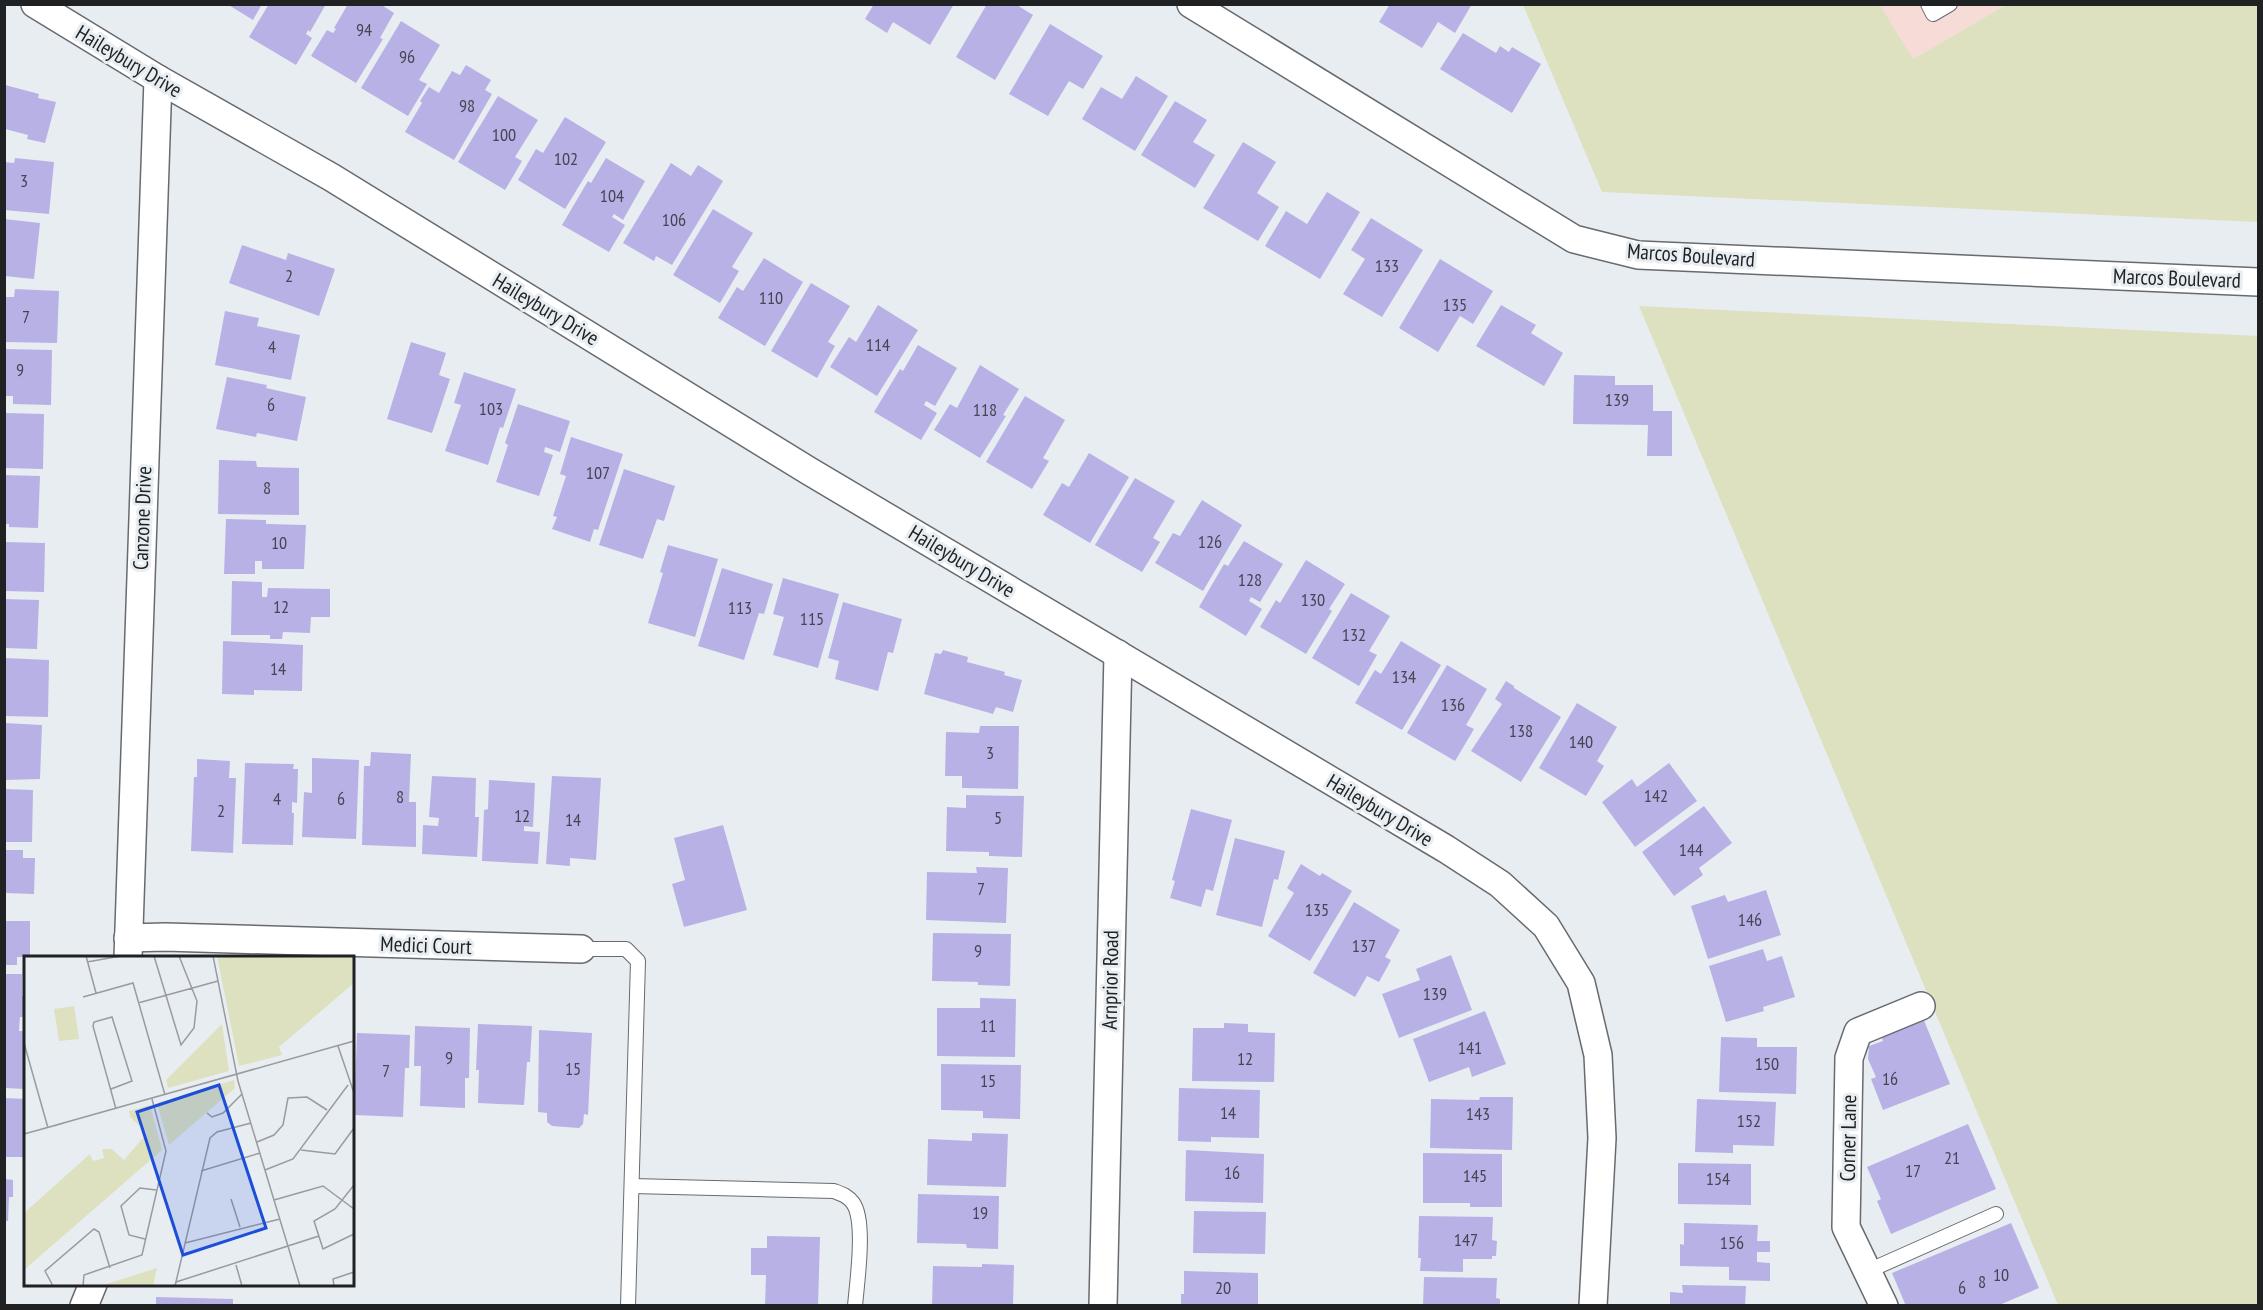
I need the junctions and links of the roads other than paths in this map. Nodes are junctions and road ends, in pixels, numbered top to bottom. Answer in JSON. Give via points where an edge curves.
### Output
{"nodes":[{"id":1,"x":35,"y":4,"type":"edge"},
{"id":2,"x":1191,"y":4,"type":"edge"},
{"id":3,"x":1928,"y":4,"type":"edge"},
{"id":4,"x":1950,"y":4,"type":"edge"},
{"id":5,"x":158,"y":79,"type":"junction"},
{"id":6,"x":2259,"y":282,"type":"edge"},
{"id":7,"x":1118,"y":654,"type":"junction"},
{"id":8,"x":128,"y":948,"type":"edge"},
{"id":9,"x":581,"y":949,"type":"joint"},
{"id":10,"x":1921,"y":1006,"type":"dead end"},
{"id":11,"x":632,"y":1186,"type":"junction"},
{"id":12,"x":1996,"y":1214,"type":"dead end"},
{"id":13,"x":1868,"y":1271,"type":"junction"},
{"id":14,"x":92,"y":1286,"type":"edge"},
{"id":15,"x":84,"y":1305,"type":"edge"},
{"id":16,"x":628,"y":1305,"type":"edge"},
{"id":17,"x":855,"y":1305,"type":"edge"},
{"id":18,"x":1104,"y":1305,"type":"edge"},
{"id":19,"x":1593,"y":1305,"type":"edge"},
{"id":20,"x":1884,"y":1305,"type":"edge"}],
"edges":[{"from":1,"to":5,"type":"street","name":"Haileybury Drive"},
{"from":2,"to":6,"type":"street","name":"Marcos Boulevard","via":[[1574,238],[1595,244],[1638,255]]},
{"from":3,"to":4,"type":"lane","via":[[1933,14]]},
{"from":5,"to":7,"type":"street","name":"Haileybury Drive","via":[[331,177],[809,471]]},
{"from":5,"to":8,"type":"street","name":"Canzone Drive"},
{"from":7,"to":18,"type":"street","name":"Arnprior Road"},
{"from":7,"to":19,"type":"street","name":"Haileybury Drive","via":[[1446,849],[1500,884],[1546,926],[1581,983],[1598,1055],[1602,1138]]},
{"from":8,"to":9,"type":"street","name":"Medici Court","via":[[165,937]]},
{"from":9,"to":11,"type":"lane","via":[[626,949],[638,961]]},
{"from":10,"to":13,"type":"street","name":"Corner Lane","via":[[1858,1032],[1849,1058],[1846,1227]]},
{"from":11,"to":16,"type":"lane"},
{"from":11,"to":17,"type":"lane","via":[[834,1191],[846,1196],[854,1204],[860,1221]]},
{"from":12,"to":13,"type":"lane"},
{"from":13,"to":20,"type":"street","name":"Corner Lane"},
{"from":14,"to":15,"type":"street"}]}
